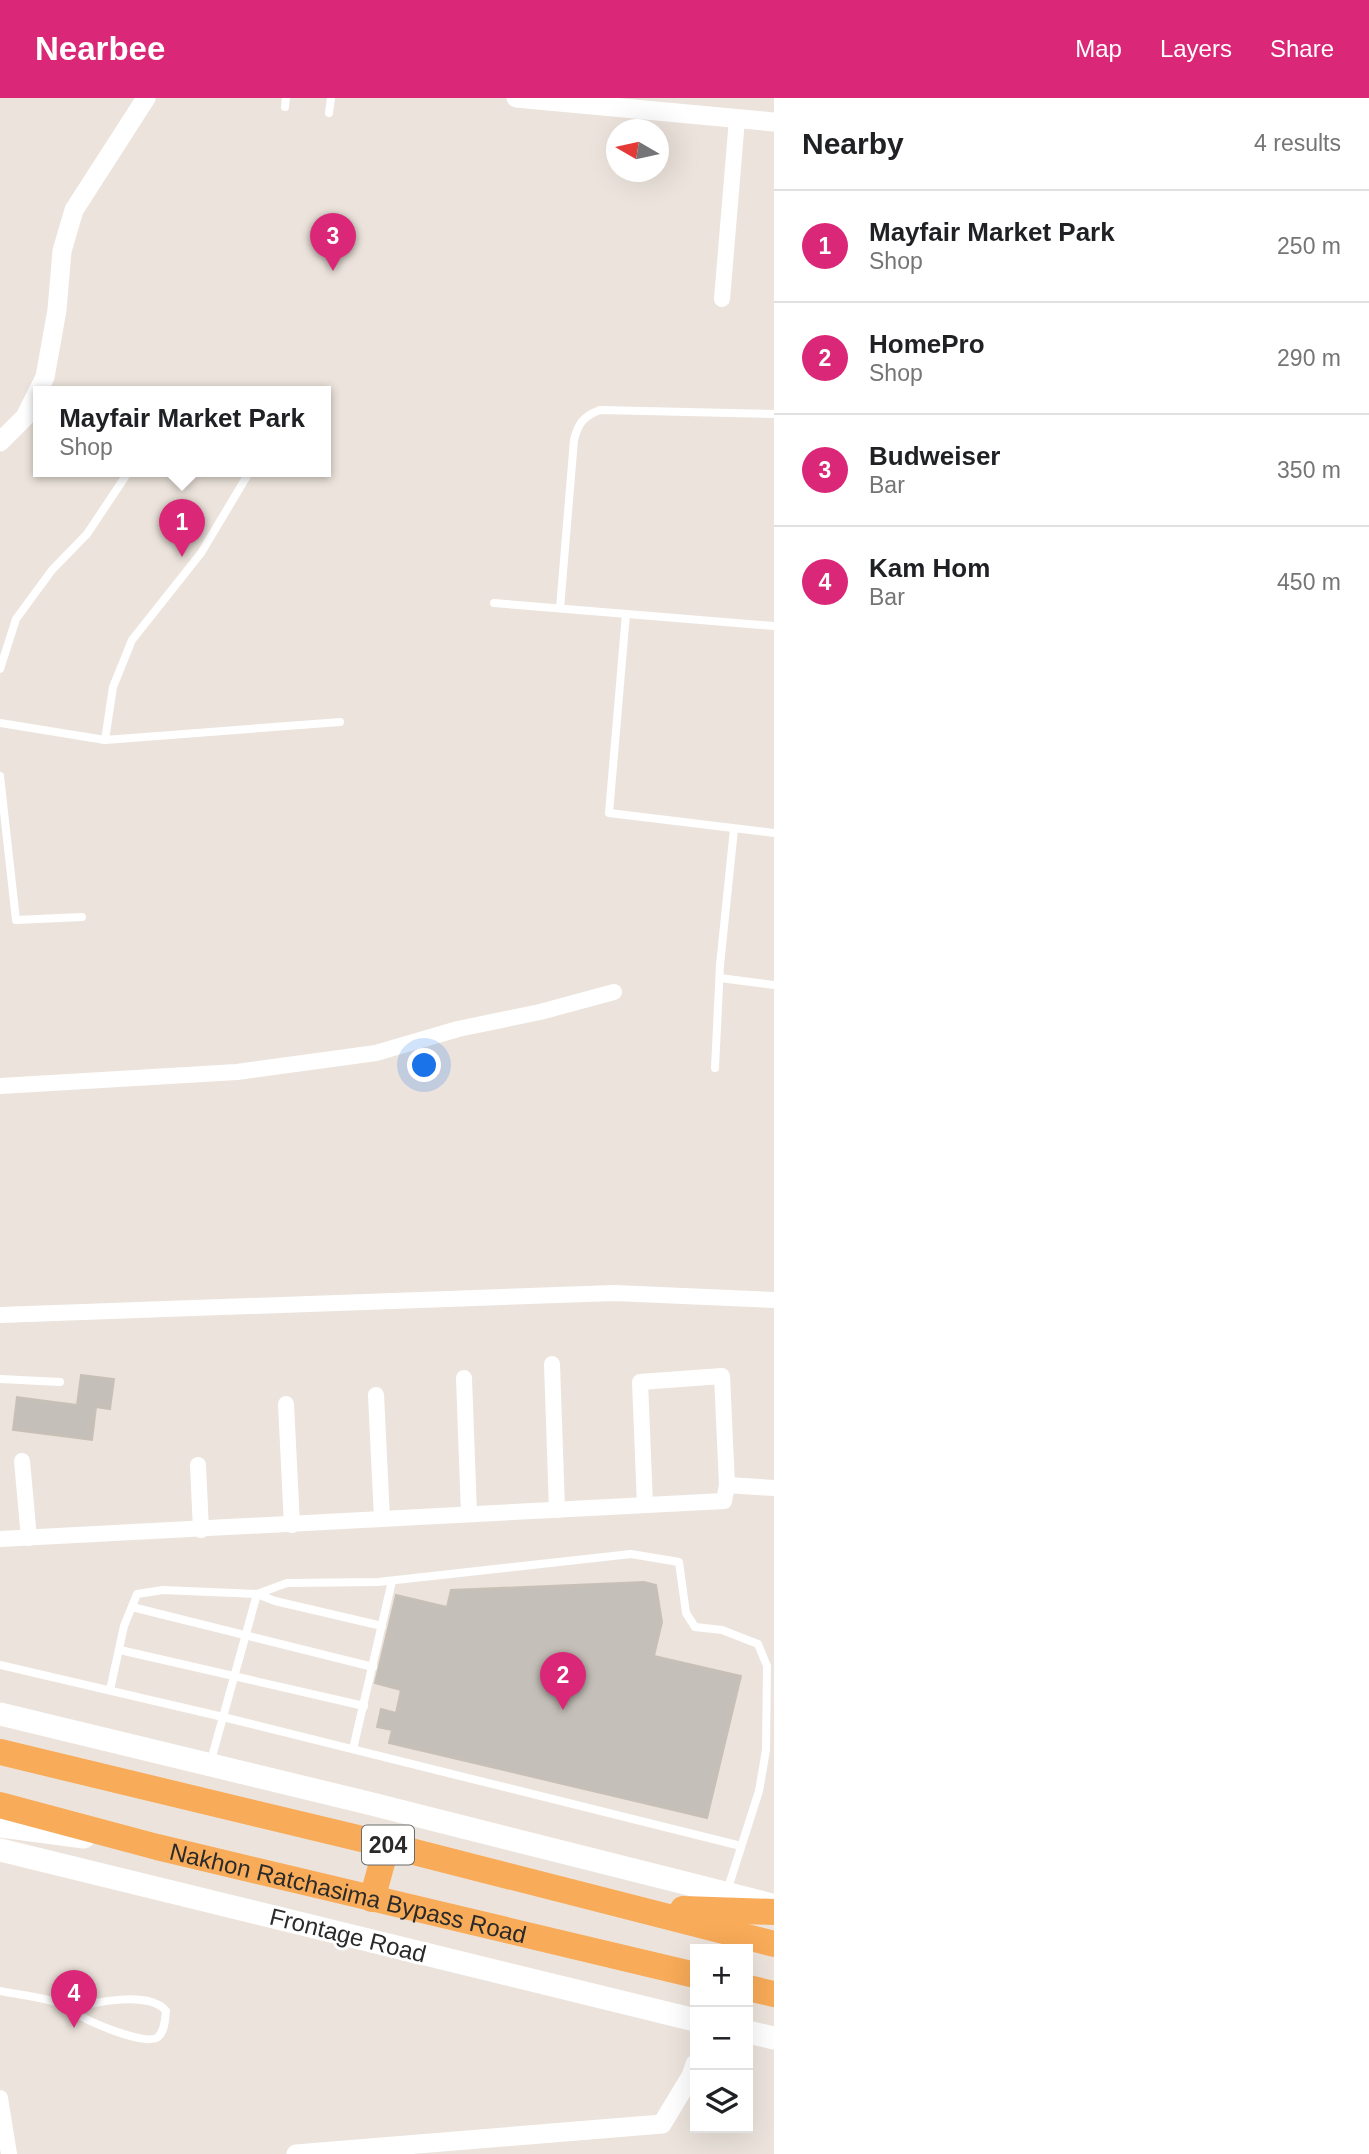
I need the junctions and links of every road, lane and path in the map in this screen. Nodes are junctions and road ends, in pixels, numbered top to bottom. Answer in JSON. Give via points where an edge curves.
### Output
{"nodes":[{"id":1,"x":146,"y":98,"type":"edge"},
{"id":2,"x":331,"y":98,"type":"edge"},
{"id":3,"x":516,"y":98,"type":"edge"},
{"id":4,"x":329,"y":113,"type":"dead end"},
{"id":5,"x":737,"y":119,"type":"junction"},
{"id":6,"x":774,"y":122,"type":"edge"},
{"id":7,"x":722,"y":299,"type":"dead end"},
{"id":8,"x":40,"y":386,"type":"edge"},
{"id":9,"x":33,"y":400,"type":"edge"},
{"id":10,"x":774,"y":414,"type":"edge"},
{"id":11,"x":0,"y":442,"type":"edge"},
{"id":12,"x":125,"y":477,"type":"edge"},
{"id":13,"x":246,"y":477,"type":"edge"},
{"id":14,"x":494,"y":603,"type":"dead end"},
{"id":15,"x":560,"y":608,"type":"junction"},
{"id":16,"x":626,"y":614,"type":"junction"},
{"id":17,"x":774,"y":626,"type":"edge"},
{"id":18,"x":0,"y":669,"type":"edge"},
{"id":19,"x":340,"y":722,"type":"dead end"},
{"id":20,"x":0,"y":723,"type":"edge"},
{"id":21,"x":105,"y":740,"type":"junction"},
{"id":22,"x":0,"y":776,"type":"edge"},
{"id":23,"x":734,"y":829,"type":"junction"},
{"id":24,"x":774,"y":833,"type":"edge"},
{"id":25,"x":82,"y":917,"type":"dead end"},
{"id":26,"x":720,"y":978,"type":"junction"},
{"id":27,"x":774,"y":985,"type":"edge"},
{"id":28,"x":614,"y":992,"type":"dead end"},
{"id":29,"x":715,"y":1068,"type":"dead end"},
{"id":30,"x":0,"y":1086,"type":"edge"},
{"id":31,"x":774,"y":1300,"type":"edge"},
{"id":32,"x":0,"y":1315,"type":"edge"},
{"id":33,"x":552,"y":1364,"type":"dead end"},
{"id":34,"x":464,"y":1378,"type":"dead end"},
{"id":35,"x":0,"y":1379,"type":"edge"},
{"id":36,"x":60,"y":1382,"type":"dead end"},
{"id":37,"x":376,"y":1395,"type":"dead end"},
{"id":38,"x":286,"y":1404,"type":"dead end"},
{"id":39,"x":22,"y":1461,"type":"dead end"},
{"id":40,"x":198,"y":1465,"type":"dead end"},
{"id":41,"x":727,"y":1485,"type":"junction"},
{"id":42,"x":774,"y":1488,"type":"edge"},
{"id":43,"x":645,"y":1505,"type":"junction"},
{"id":44,"x":557,"y":1510,"type":"junction"},
{"id":45,"x":469,"y":1514,"type":"junction"},
{"id":46,"x":382,"y":1519,"type":"junction"},
{"id":47,"x":292,"y":1524,"type":"junction"},
{"id":48,"x":201,"y":1530,"type":"junction"},
{"id":49,"x":29,"y":1538,"type":"junction"},
{"id":50,"x":0,"y":1539,"type":"edge"},
{"id":51,"x":392,"y":1581,"type":"junction"},
{"id":52,"x":257,"y":1594,"type":"junction"},
{"id":53,"x":132,"y":1607,"type":"junction"},
{"id":54,"x":382,"y":1626,"type":"junction"},
{"id":55,"x":244,"y":1633,"type":"junction"},
{"id":56,"x":120,"y":1650,"type":"junction"},
{"id":57,"x":0,"y":1665,"type":"edge"},
{"id":58,"x":373,"y":1667,"type":"junction"},
{"id":59,"x":233,"y":1676,"type":"junction"},
{"id":60,"x":110,"y":1690,"type":"junction"},
{"id":61,"x":364,"y":1706,"type":"junction"},
{"id":62,"x":0,"y":1714,"type":"edge"},
{"id":63,"x":223,"y":1717,"type":"junction"},
{"id":64,"x":353,"y":1749,"type":"junction"},
{"id":65,"x":0,"y":1752,"type":"edge"},
{"id":66,"x":210,"y":1765,"type":"junction"},
{"id":67,"x":0,"y":1805,"type":"edge"},
{"id":68,"x":0,"y":1826,"type":"edge"},
{"id":69,"x":387,"y":1845,"type":"junction"},
{"id":70,"x":741,"y":1846,"type":"junction"},
{"id":71,"x":157,"y":1847,"type":"junction"},
{"id":72,"x":0,"y":1850,"type":"edge"},
{"id":73,"x":726,"y":1894,"type":"junction"},
{"id":74,"x":372,"y":1899,"type":"junction"},
{"id":75,"x":774,"y":1906,"type":"edge"},
{"id":76,"x":632,"y":1908,"type":"junction"},
{"id":77,"x":774,"y":1912,"type":"edge"},
{"id":78,"x":774,"y":1944,"type":"edge"},
{"id":79,"x":690,"y":1974,"type":"edge"},
{"id":80,"x":753,"y":1989,"type":"edge"},
{"id":81,"x":0,"y":1991,"type":"edge"},
{"id":82,"x":774,"y":1994,"type":"edge"},
{"id":83,"x":71,"y":2010,"type":"junction"},
{"id":84,"x":690,"y":2019,"type":"edge"},
{"id":85,"x":753,"y":2033,"type":"edge"},
{"id":86,"x":774,"y":2038,"type":"edge"},
{"id":87,"x":693,"y":2070,"type":"edge"},
{"id":88,"x":0,"y":2098,"type":"edge"},
{"id":89,"x":9,"y":2154,"type":"edge"},
{"id":90,"x":296,"y":2154,"type":"edge"}],
"edges":[{"from":1,"to":8,"type":"street","via":[[74,211],[62,251],[57,310]]},
{"from":2,"to":4,"type":"lane"},
{"from":3,"to":5,"type":"street"},
{"from":5,"to":6,"type":"street"},
{"from":5,"to":7,"type":"street"},
{"from":9,"to":11,"type":"street"},
{"from":10,"to":15,"type":"lane","via":[[600,410],[587,415],[574,440]]},
{"from":12,"to":18,"type":"lane","via":[[87,534],[52,570],[16,619]]},
{"from":13,"to":21,"type":"lane","via":[[201,554],[132,640],[113,687]]},
{"from":14,"to":15,"type":"lane"},
{"from":15,"to":16,"type":"lane"},
{"from":16,"to":17,"type":"lane"},
{"from":16,"to":23,"type":"lane","via":[[609,813]]},
{"from":19,"to":21,"type":"lane"},
{"from":20,"to":21,"type":"lane"},
{"from":22,"to":25,"type":"lane","via":[[16,920]]},
{"from":23,"to":24,"type":"lane"},
{"from":23,"to":26,"type":"lane"},
{"from":26,"to":27,"type":"lane"},
{"from":26,"to":29,"type":"lane"},
{"from":28,"to":30,"type":"street","via":[[376,1053],[237,1072]]},
{"from":31,"to":32,"type":"street","via":[[614,1293]]},
{"from":33,"to":44,"type":"street"},
{"from":34,"to":45,"type":"street"},
{"from":35,"to":36,"type":"lane"},
{"from":37,"to":46,"type":"street"},
{"from":38,"to":47,"type":"street"},
{"from":39,"to":49,"type":"street"},
{"from":40,"to":48,"type":"street"},
{"from":41,"to":42,"type":"street"},
{"from":41,"to":43,"type":"street","via":[[724,1501]]},
{"from":41,"to":43,"type":"street","via":[[722,1376],[640,1382]]},
{"from":43,"to":44,"type":"street"},
{"from":44,"to":45,"type":"street"},
{"from":45,"to":46,"type":"street"},
{"from":46,"to":47,"type":"street"},
{"from":47,"to":48,"type":"street"},
{"from":48,"to":49,"type":"street"},
{"from":49,"to":50,"type":"street"},
{"from":51,"to":52,"type":"lane","via":[[287,1583]]},
{"from":51,"to":54,"type":"lane"},
{"from":51,"to":70,"type":"lane","via":[[631,1555],[679,1562],[686,1613],[695,1627],[722,1630],[758,1644],[767,1666],[766,1750],[759,1791]]},
{"from":52,"to":53,"type":"lane","via":[[163,1590],[136,1594]]},
{"from":52,"to":54,"type":"lane"},
{"from":52,"to":55,"type":"lane"},
{"from":53,"to":55,"type":"lane"},
{"from":53,"to":56,"type":"lane"},
{"from":54,"to":58,"type":"lane"},
{"from":55,"to":58,"type":"lane"},
{"from":55,"to":59,"type":"lane"},
{"from":56,"to":59,"type":"lane"},
{"from":56,"to":60,"type":"lane"},
{"from":57,"to":60,"type":"lane"},
{"from":58,"to":61,"type":"lane"},
{"from":59,"to":61,"type":"lane"},
{"from":59,"to":63,"type":"lane"},
{"from":60,"to":63,"type":"lane"},
{"from":61,"to":64,"type":"lane"},
{"from":62,"to":66,"type":"main road"},
{"from":63,"to":64,"type":"lane"},
{"from":63,"to":66,"type":"lane"},
{"from":64,"to":70,"type":"lane"},
{"from":65,"to":69,"type":"highway","number":"204"},
{"from":66,"to":73,"type":"main road"},
{"from":67,"to":71,"type":"highway","name":"Nakhon Ratchasima Bypass Road","number":"204"},
{"from":68,"to":71,"type":"main road"},
{"from":69,"to":74,"type":"highway"},
{"from":69,"to":76,"type":"highway","number":"204"},
{"from":70,"to":73,"type":"lane"},
{"from":71,"to":74,"type":"highway","name":"Nakhon Ratchasima Bypass Road","number":"204"},
{"from":72,"to":84,"type":"main road","name":"Frontage Road"},
{"from":73,"to":75,"type":"main road"},
{"from":74,"to":79,"type":"highway","name":"Nakhon Ratchasima Bypass Road","number":"204"},
{"from":76,"to":77,"type":"highway"},
{"from":76,"to":78,"type":"highway","number":"204"},
{"from":80,"to":82,"type":"highway"},
{"from":81,"to":83,"type":"lane"},
{"from":83,"to":83,"type":"lane","via":[[113,2031],[151,2039],[161,2033],[166,2011],[145,2001],[114,2000]]},
{"from":85,"to":86,"type":"main road"},
{"from":87,"to":90,"type":"street","via":[[662,2124]]},
{"from":88,"to":89,"type":"street"}]}
